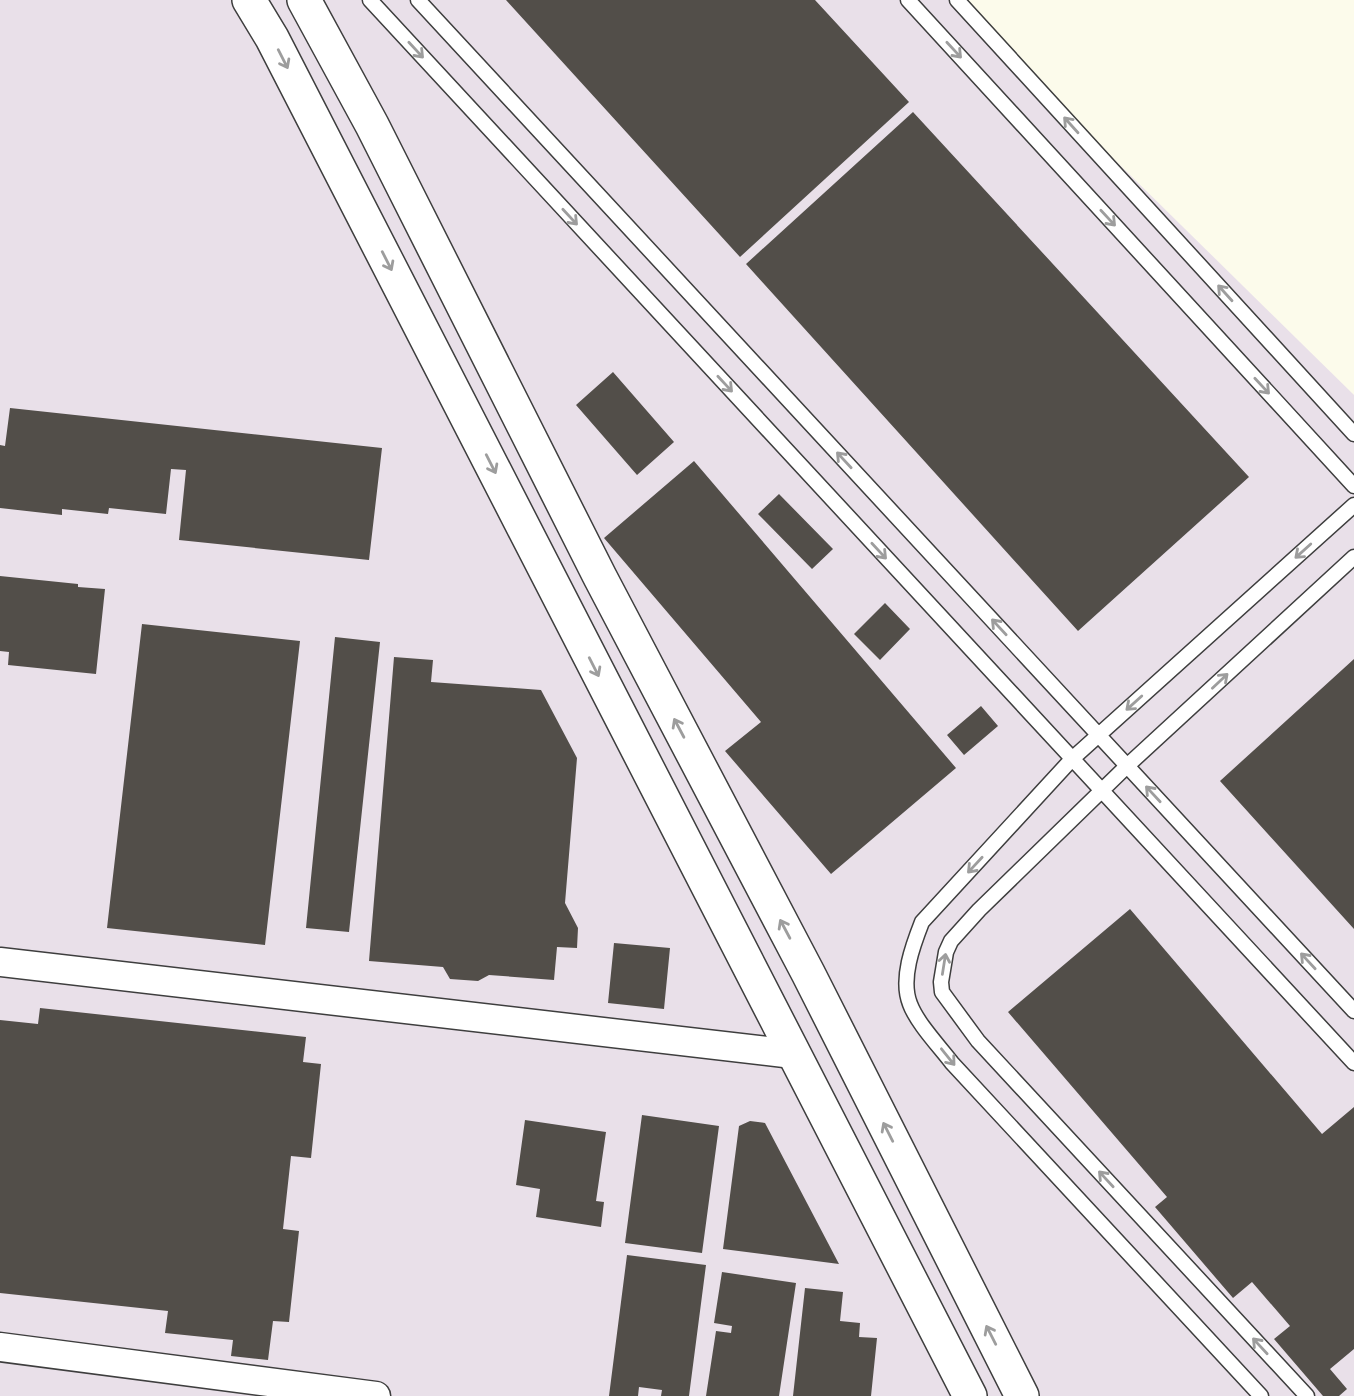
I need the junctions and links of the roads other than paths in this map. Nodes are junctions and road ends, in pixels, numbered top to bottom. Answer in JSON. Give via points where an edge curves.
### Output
{"nodes":[{"id":1,"x":249,"y":0,"type":"edge"},
{"id":2,"x":304,"y":0,"type":"edge"},
{"id":3,"x":370,"y":0,"type":"edge"},
{"id":4,"x":418,"y":0,"type":"edge"},
{"id":5,"x":908,"y":0,"type":"edge"},
{"id":6,"x":957,"y":0,"type":"edge"},
{"id":7,"x":1354,"y":434,"type":"edge"},
{"id":8,"x":1354,"y":486,"type":"edge"},
{"id":9,"x":1354,"y":505,"type":"edge"},
{"id":10,"x":1354,"y":557,"type":"edge"},
{"id":11,"x":1099,"y":735,"type":"junction"},
{"id":12,"x":1072,"y":759,"type":"junction"},
{"id":13,"x":1128,"y":766,"type":"junction"},
{"id":14,"x":1102,"y":790,"type":"junction"},
{"id":15,"x":0,"y":962,"type":"edge"},
{"id":16,"x":1354,"y":1011,"type":"edge"},
{"id":17,"x":793,"y":1054,"type":"junction"},
{"id":18,"x":1354,"y":1063,"type":"edge"},
{"id":19,"x":0,"y":1347,"type":"edge"},
{"id":20,"x":376,"y":1396,"type":"edge"},
{"id":21,"x":970,"y":1396,"type":"edge"},
{"id":22,"x":1022,"y":1396,"type":"edge"},
{"id":23,"x":1261,"y":1396,"type":"edge"},
{"id":24,"x":1307,"y":1396,"type":"edge"}],
"edges":[{"from":1,"to":17,"type":"street","one_way":true},
{"from":22,"to":2,"type":"street","one_way":true},
{"from":3,"to":12,"type":"lane","one_way":true},
{"from":11,"to":4,"type":"lane","one_way":true},
{"from":5,"to":8,"type":"lane","one_way":true},
{"from":7,"to":6,"type":"lane","one_way":true},
{"from":9,"to":11,"type":"lane","one_way":true},
{"from":13,"to":10,"type":"lane","one_way":true},
{"from":11,"to":12,"type":"lane"},
{"from":11,"to":13,"type":"lane"},
{"from":12,"to":14,"type":"lane"},
{"from":12,"to":23,"type":"lane","one_way":true,"via":[[922,922],[913,943],[909,1003],[952,1063]]},
{"from":13,"to":14,"type":"lane"},
{"from":16,"to":13,"type":"lane","one_way":true},
{"from":14,"to":18,"type":"lane"},
{"from":24,"to":14,"type":"lane","one_way":true,"via":[[978,1041],[942,992],[951,941]]},
{"from":15,"to":17,"type":"street"},
{"from":17,"to":21,"type":"street"},
{"from":19,"to":20,"type":"street"}]}
